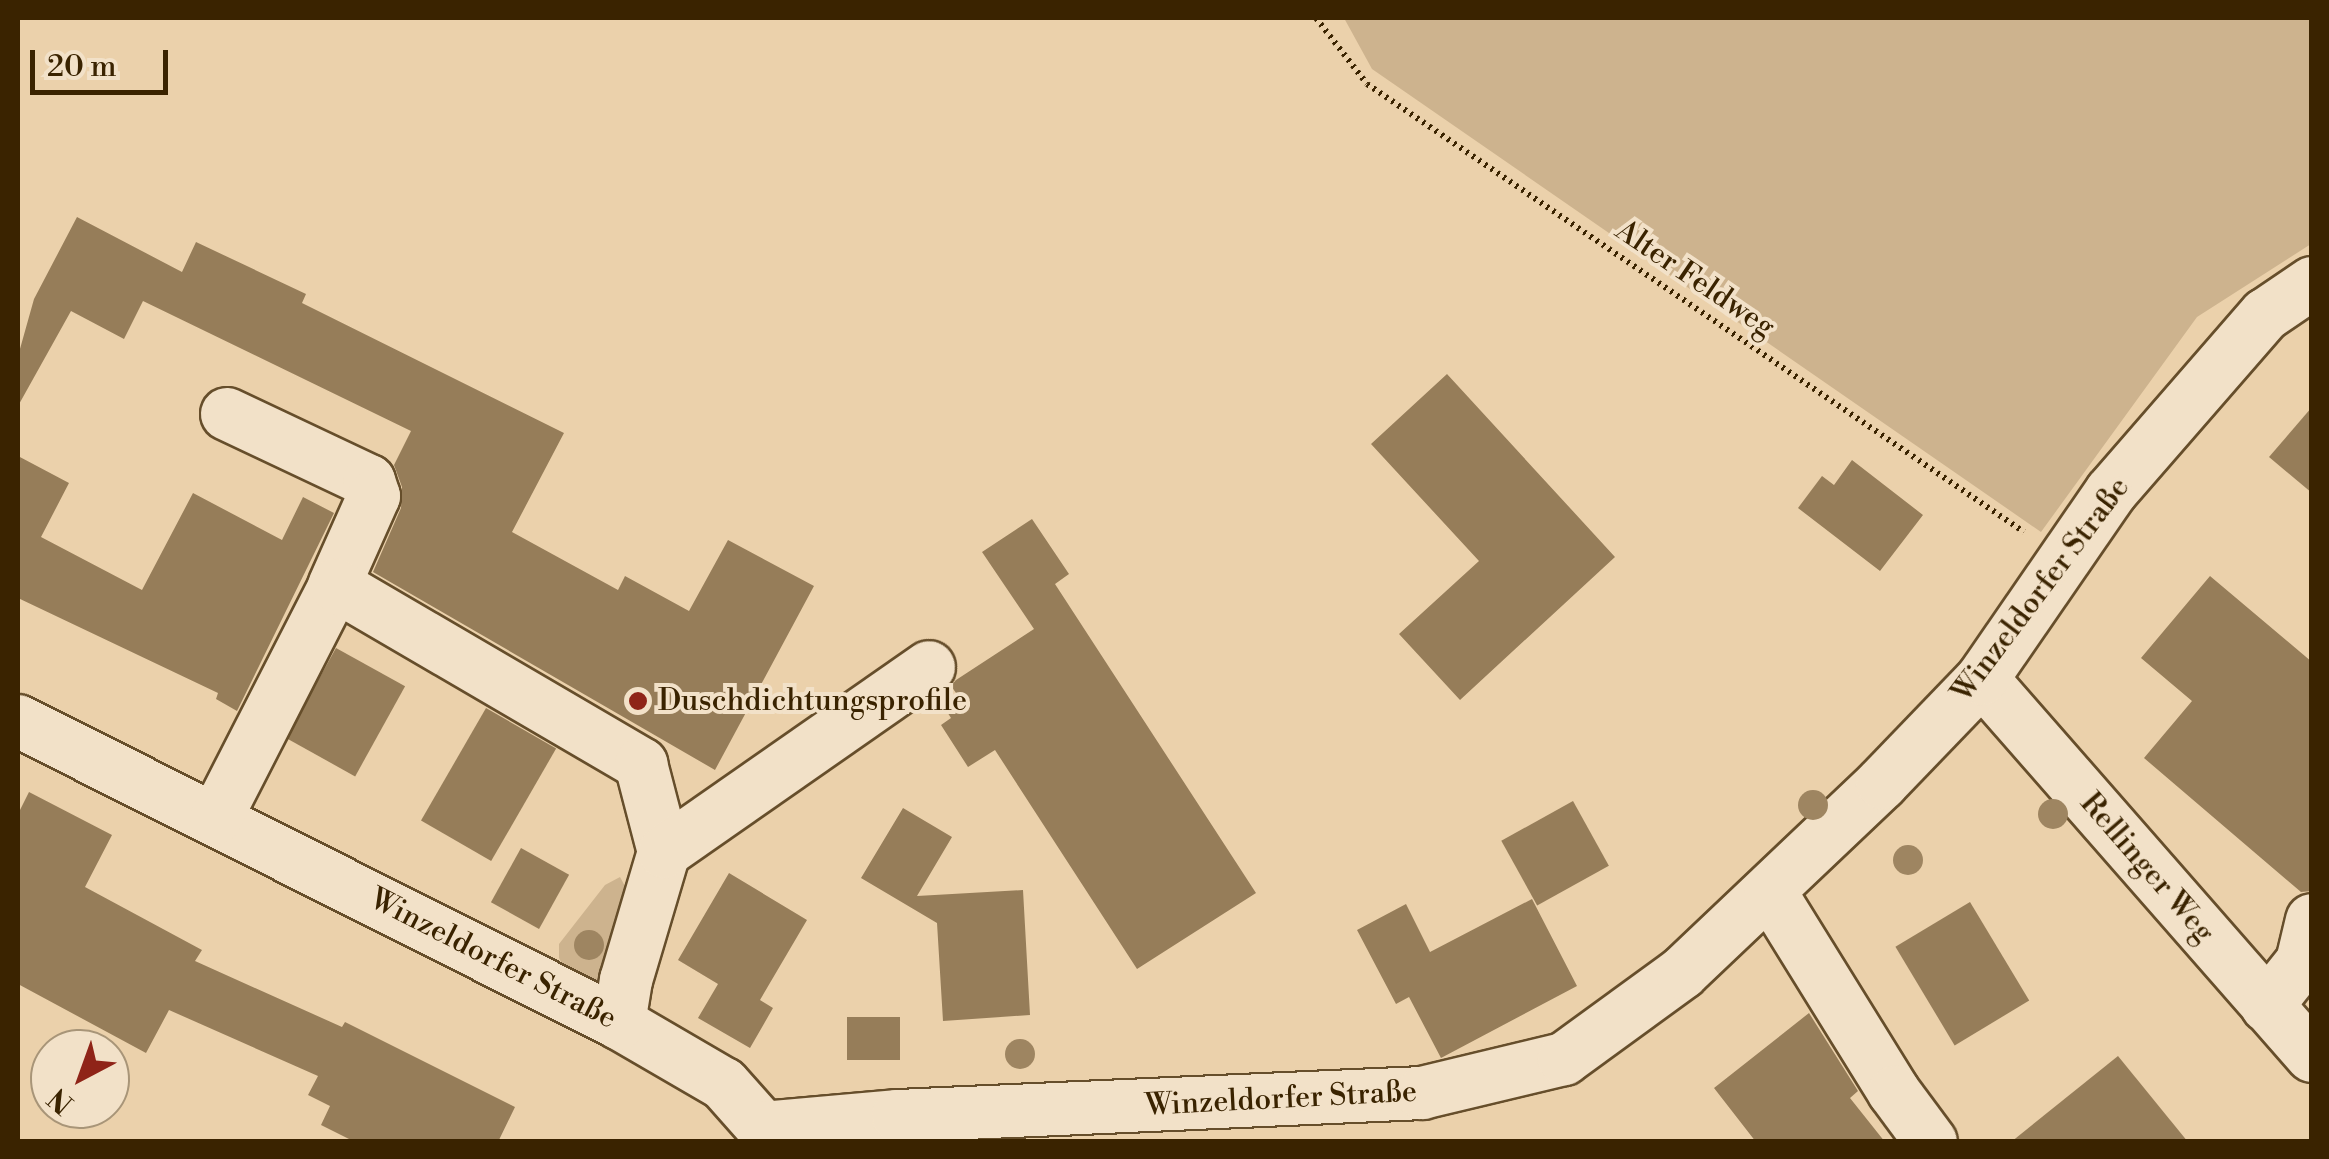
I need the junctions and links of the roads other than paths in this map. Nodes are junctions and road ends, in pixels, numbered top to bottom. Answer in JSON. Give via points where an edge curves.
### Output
{"nodes":[{"id":1,"x":2312,"y":283,"type":"edge"},
{"id":2,"x":227,"y":414,"type":"dead end"},
{"id":3,"x":334,"y":586,"type":"junction"},
{"id":4,"x":929,"y":667,"type":"dead end"},
{"id":5,"x":1982,"y":680,"type":"junction"},
{"id":6,"x":18,"y":720,"type":"edge"},
{"id":7,"x":216,"y":818,"type":"junction"},
{"id":8,"x":664,"y":852,"type":"junction"},
{"id":9,"x":1770,"y":892,"type":"junction"},
{"id":10,"x":2312,"y":920,"type":"edge"},
{"id":11,"x":2267,"y":1006,"type":"junction"},
{"id":12,"x":619,"y":1023,"type":"junction"},
{"id":13,"x":2312,"y":1056,"type":"edge"},
{"id":14,"x":762,"y":1135,"type":"edge"},
{"id":15,"x":1931,"y":1142,"type":"edge"}],
"edges":[{"from":1,"to":5,"type":"street","name":"Winzeldorfer Straße","via":[[2265,315],[2111,492]]},
{"from":2,"to":3,"type":"street","via":[[369,480],[374,496]]},
{"from":3,"to":7,"type":"street"},
{"from":3,"to":8,"type":"street","via":[[641,764]]},
{"from":4,"to":8,"type":"street"},
{"from":5,"to":9,"type":"street","name":"Winzeldorfer Straße"},
{"from":5,"to":11,"type":"street","name":"Rellinger Weg"},
{"from":6,"to":7,"type":"street","name":"Winzeldorfer Straße"},
{"from":7,"to":12,"type":"street","name":"Winzeldorfer Straße"},
{"from":8,"to":12,"type":"street"},
{"from":9,"to":14,"type":"street","name":"Winzeldorfer Straße","via":[[1682,973],[1564,1059],[1422,1094],[898,1116]]},
{"from":9,"to":15,"type":"street"},
{"from":10,"to":11,"type":"street","via":[[2302,962]]},
{"from":11,"to":13,"type":"street","name":"Rellinger Weg"},
{"from":12,"to":14,"type":"street","name":"Winzeldorfer Straße","via":[[724,1084]]}]}
